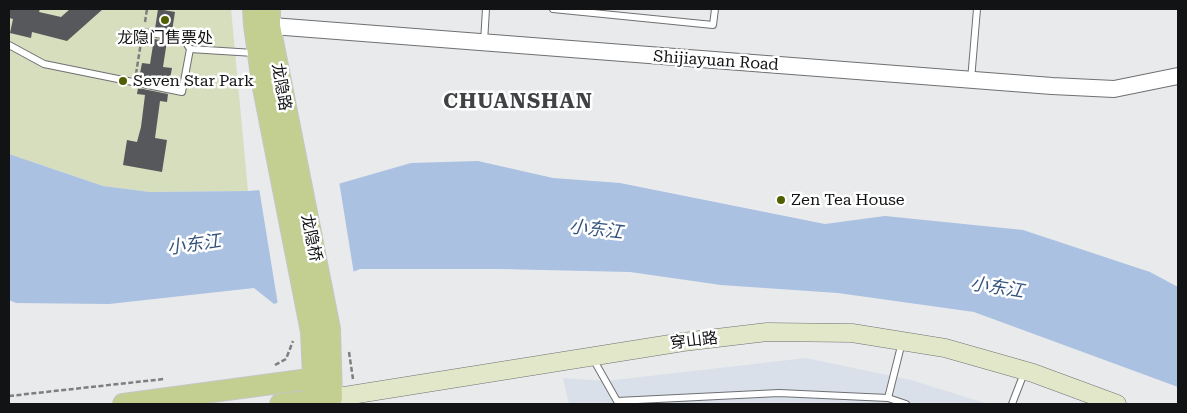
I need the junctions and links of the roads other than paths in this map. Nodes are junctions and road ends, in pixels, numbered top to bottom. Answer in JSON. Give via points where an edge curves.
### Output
{"nodes":[{"id":1,"x":486,"y":9,"type":"edge"},
{"id":2,"x":553,"y":9,"type":"edge"},
{"id":3,"x":715,"y":9,"type":"edge"},
{"id":4,"x":977,"y":9,"type":"edge"},
{"id":5,"x":262,"y":17,"type":"edge"},
{"id":6,"x":143,"y":32,"type":"road end"},
{"id":7,"x":484,"y":43,"type":"junction"},
{"id":8,"x":9,"y":45,"type":"edge"},
{"id":9,"x":190,"y":48,"type":"junction"},
{"id":10,"x":258,"y":53,"type":"junction"},
{"id":11,"x":1178,"y":76,"type":"edge"},
{"id":12,"x":971,"y":81,"type":"junction"},
{"id":13,"x":283,"y":149,"type":"junction"},
{"id":14,"x":902,"y":341,"type":"junction"},
{"id":15,"x":591,"y":356,"type":"junction"},
{"id":16,"x":1024,"y":371,"type":"junction"},
{"id":17,"x":321,"y":378,"type":"junction"},
{"id":18,"x":323,"y":398,"type":"junction"},
{"id":19,"x":888,"y":398,"type":"junction"},
{"id":20,"x":123,"y":404,"type":"edge"},
{"id":21,"x":280,"y":404,"type":"edge"},
{"id":22,"x":906,"y":404,"type":"edge"},
{"id":23,"x":1012,"y":404,"type":"edge"},
{"id":24,"x":1117,"y":404,"type":"edge"}],
"edges":[{"from":1,"to":7,"type":"lane"},
{"from":2,"to":3,"type":"lane","via":[[713,25]]},
{"from":4,"to":12,"type":"lane"},
{"from":5,"to":7,"type":"street","name":"Shijiayuan Road"},
{"from":5,"to":10,"type":"main road","name":"龙隐路"},
{"from":5,"to":13,"type":"main road","name":"龙隐路"},
{"from":6,"to":9,"type":"lane","via":[[183,38]]},
{"from":7,"to":12,"type":"street","name":"Shijiayuan Road"},
{"from":8,"to":9,"type":"lane","via":[[44,64],[182,92]]},
{"from":9,"to":10,"type":"lane"},
{"from":10,"to":13,"type":"main road","name":"龙隐路"},
{"from":11,"to":12,"type":"street","name":"Shijiayuan Road","via":[[1114,88]]},
{"from":13,"to":17,"type":"main road","name":"龙隐桥","via":[[302,335]]},
{"from":13,"to":17,"type":"main road","name":"龙隐桥","via":[[330,329]]},
{"from":14,"to":15,"type":"main road","name":"穿山路","via":[[852,333],[767,332]]},
{"from":14,"to":16,"type":"main road","name":"穿山路","via":[[945,348]]},
{"from":14,"to":19,"type":"lane"},
{"from":15,"to":18,"type":"main road","name":"穿山路"},
{"from":15,"to":19,"type":"lane","via":[[617,400],[779,393]]},
{"from":16,"to":23,"type":"lane"},
{"from":16,"to":24,"type":"main road","name":"穿山路"},
{"from":17,"to":18,"type":"main road"},
{"from":17,"to":20,"type":"main road"},
{"from":18,"to":21,"type":"main road"},
{"from":19,"to":22,"type":"lane"}]}
